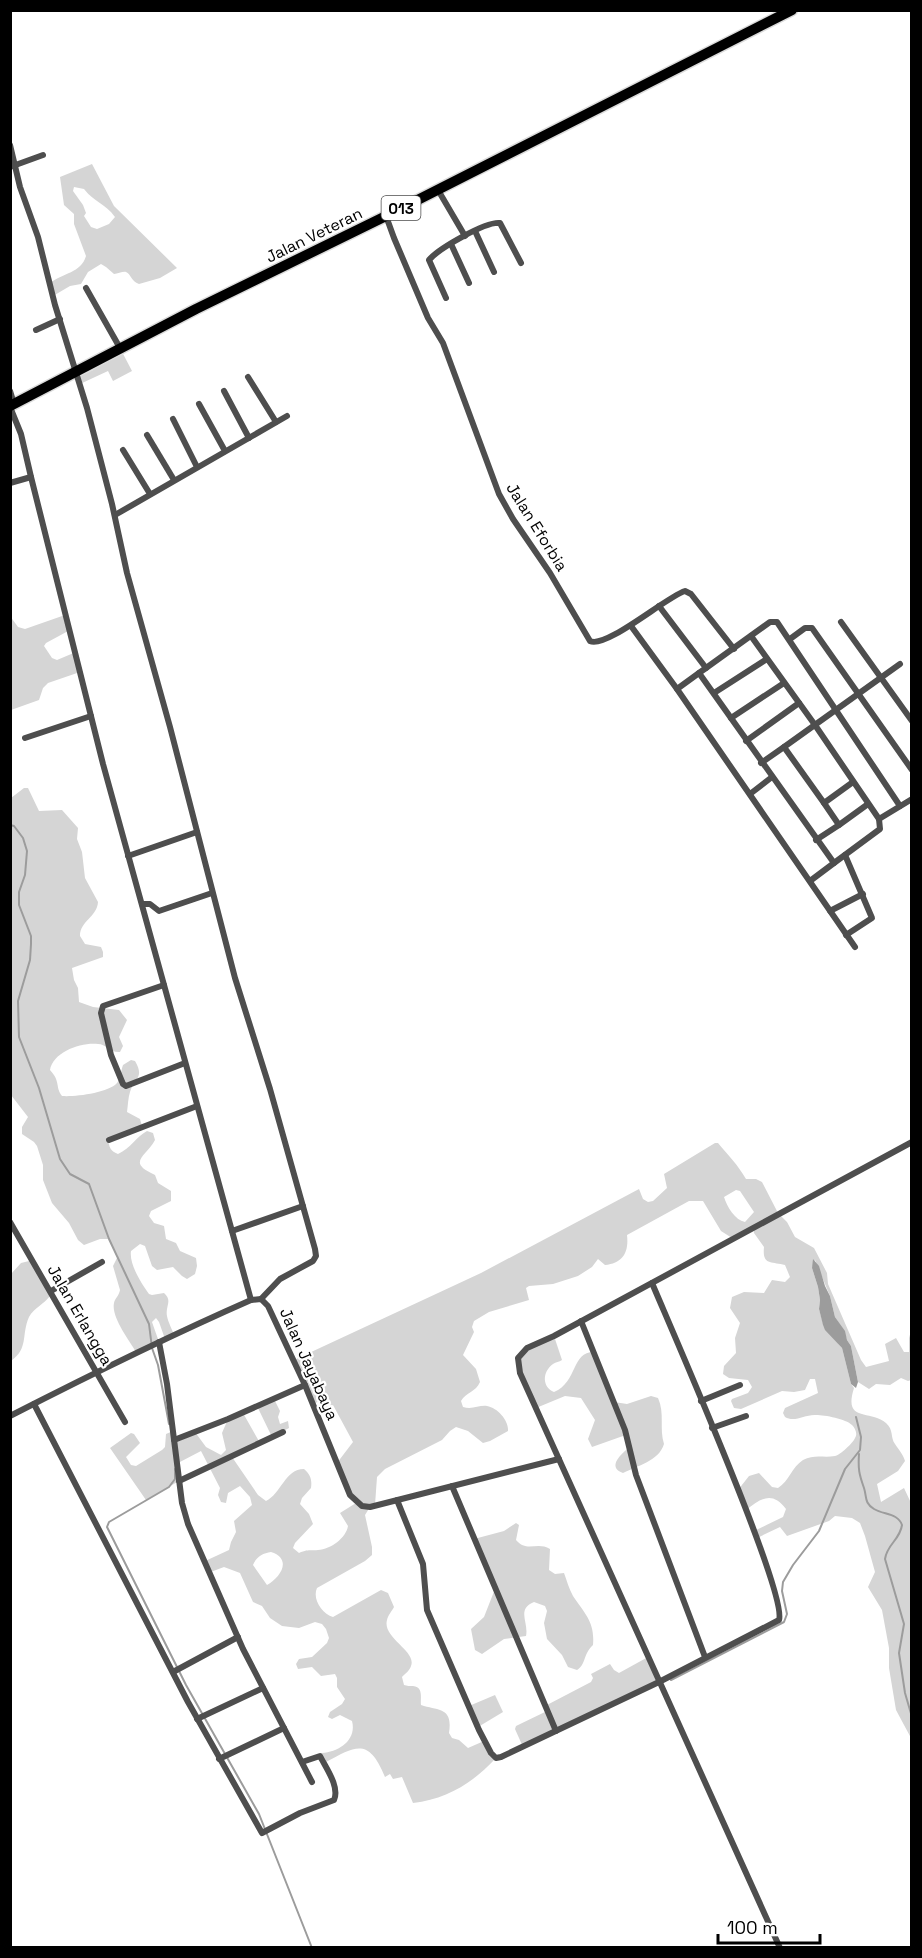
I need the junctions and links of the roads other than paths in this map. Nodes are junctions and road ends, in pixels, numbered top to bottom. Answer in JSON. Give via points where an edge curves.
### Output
{"nodes":[{"id":1,"x":792,"y":10,"type":"edge"},
{"id":2,"x":10,"y":145,"type":"edge"},
{"id":3,"x":43,"y":155,"type":"dead end"},
{"id":4,"x":13,"y":167,"type":"edge"},
{"id":5,"x":438,"y":190,"type":"junction"},
{"id":6,"x":386,"y":216,"type":"junction"},
{"id":7,"x":475,"y":231,"type":"junction"},
{"id":8,"x":465,"y":236,"type":"junction"},
{"id":9,"x":451,"y":244,"type":"junction"},
{"id":10,"x":521,"y":263,"type":"dead end"},
{"id":11,"x":494,"y":272,"type":"dead end"},
{"id":12,"x":470,"y":283,"type":"dead end"},
{"id":13,"x":86,"y":288,"type":"dead end"},
{"id":14,"x":446,"y":298,"type":"dead end"},
{"id":15,"x":60,"y":319,"type":"junction"},
{"id":16,"x":36,"y":330,"type":"dead end"},
{"id":17,"x":120,"y":348,"type":"junction"},
{"id":18,"x":76,"y":371,"type":"junction"},
{"id":19,"x":248,"y":377,"type":"dead end"},
{"id":20,"x":224,"y":391,"type":"dead end"},
{"id":21,"x":10,"y":392,"type":"edge"},
{"id":22,"x":198,"y":404,"type":"dead end"},
{"id":23,"x":12,"y":405,"type":"edge"},
{"id":24,"x":287,"y":416,"type":"dead end"},
{"id":25,"x":173,"y":419,"type":"dead end"},
{"id":26,"x":276,"y":422,"type":"junction"},
{"id":27,"x":147,"y":435,"type":"dead end"},
{"id":28,"x":249,"y":438,"type":"junction"},
{"id":29,"x":123,"y":450,"type":"dead end"},
{"id":30,"x":225,"y":451,"type":"junction"},
{"id":31,"x":197,"y":467,"type":"junction"},
{"id":32,"x":31,"y":477,"type":"junction"},
{"id":33,"x":174,"y":480,"type":"junction"},
{"id":34,"x":10,"y":483,"type":"edge"},
{"id":35,"x":150,"y":495,"type":"junction"},
{"id":36,"x":115,"y":515,"type":"junction"},
{"id":37,"x":658,"y":606,"type":"junction"},
{"id":38,"x":841,"y":622,"type":"dead end"},
{"id":39,"x":631,"y":626,"type":"junction"},
{"id":40,"x":751,"y":636,"type":"junction"},
{"id":41,"x":790,"y":639,"type":"junction"},
{"id":42,"x":734,"y":649,"type":"junction"},
{"id":43,"x":767,"y":659,"type":"junction"},
{"id":44,"x":900,"y":664,"type":"dead end"},
{"id":45,"x":706,"y":668,"type":"junction"},
{"id":46,"x":699,"y":673,"type":"junction"},
{"id":47,"x":881,"y":678,"type":"junction"},
{"id":48,"x":784,"y":682,"type":"junction"},
{"id":49,"x":677,"y":689,"type":"junction"},
{"id":50,"x":714,"y":693,"type":"junction"},
{"id":51,"x":859,"y":694,"type":"junction"},
{"id":52,"x":800,"y":703,"type":"junction"},
{"id":53,"x":837,"y":710,"type":"junction"},
{"id":54,"x":91,"y":716,"type":"junction"},
{"id":55,"x":731,"y":718,"type":"junction"},
{"id":56,"x":912,"y":721,"type":"edge"},
{"id":57,"x":815,"y":725,"type":"junction"},
{"id":58,"x":25,"y":738,"type":"dead end"},
{"id":59,"x":746,"y":741,"type":"junction"},
{"id":60,"x":784,"y":747,"type":"junction"},
{"id":61,"x":761,"y":763,"type":"junction"},
{"id":62,"x":912,"y":770,"type":"edge"},
{"id":63,"x":772,"y":777,"type":"junction"},
{"id":64,"x":853,"y":782,"type":"junction"},
{"id":65,"x":750,"y":794,"type":"junction"},
{"id":66,"x":912,"y":799,"type":"edge"},
{"id":67,"x":824,"y":803,"type":"junction"},
{"id":68,"x":868,"y":804,"type":"junction"},
{"id":69,"x":900,"y":806,"type":"junction"},
{"id":70,"x":879,"y":819,"type":"junction"},
{"id":71,"x":839,"y":825,"type":"junction"},
{"id":72,"x":197,"y":832,"type":"junction"},
{"id":73,"x":816,"y":840,"type":"junction"},
{"id":74,"x":845,"y":855,"type":"junction"},
{"id":75,"x":128,"y":856,"type":"junction"},
{"id":76,"x":834,"y":863,"type":"junction"},
{"id":77,"x":810,"y":881,"type":"junction"},
{"id":78,"x":212,"y":893,"type":"junction"},
{"id":79,"x":862,"y":894,"type":"junction"},
{"id":80,"x":142,"y":904,"type":"junction"},
{"id":81,"x":830,"y":911,"type":"junction"},
{"id":82,"x":846,"y":935,"type":"junction"},
{"id":83,"x":855,"y":947,"type":"dead end"},
{"id":84,"x":164,"y":985,"type":"junction"},
{"id":85,"x":185,"y":1063,"type":"junction"},
{"id":86,"x":196,"y":1106,"type":"junction"},
{"id":87,"x":109,"y":1140,"type":"dead end"},
{"id":88,"x":912,"y":1142,"type":"edge"},
{"id":89,"x":303,"y":1206,"type":"junction"},
{"id":90,"x":10,"y":1222,"type":"edge"},
{"id":91,"x":232,"y":1231,"type":"junction"},
{"id":92,"x":102,"y":1262,"type":"dead end"},
{"id":93,"x":652,"y":1283,"type":"junction"},
{"id":94,"x":51,"y":1291,"type":"junction"},
{"id":95,"x":261,"y":1299,"type":"junction"},
{"id":96,"x":251,"y":1300,"type":"junction"},
{"id":97,"x":581,"y":1321,"type":"junction"},
{"id":98,"x":154,"y":1344,"type":"junction"},
{"id":99,"x":97,"y":1371,"type":"junction"},
{"id":100,"x":305,"y":1385,"type":"junction"},
{"id":101,"x":740,"y":1385,"type":"dead end"},
{"id":102,"x":701,"y":1401,"type":"junction"},
{"id":103,"x":34,"y":1404,"type":"junction"},
{"id":104,"x":10,"y":1416,"type":"edge"},
{"id":105,"x":746,"y":1416,"type":"dead end"},
{"id":106,"x":125,"y":1422,"type":"dead end"},
{"id":107,"x":712,"y":1428,"type":"junction"},
{"id":108,"x":283,"y":1432,"type":"dead end"},
{"id":109,"x":174,"y":1440,"type":"junction"},
{"id":110,"x":559,"y":1459,"type":"junction"},
{"id":111,"x":179,"y":1481,"type":"junction"},
{"id":112,"x":452,"y":1486,"type":"junction"},
{"id":113,"x":397,"y":1500,"type":"junction"},
{"id":114,"x":238,"y":1637,"type":"junction"},
{"id":115,"x":705,"y":1657,"type":"junction"},
{"id":116,"x":174,"y":1671,"type":"junction"},
{"id":117,"x":658,"y":1682,"type":"junction"},
{"id":118,"x":264,"y":1688,"type":"junction"},
{"id":119,"x":202,"y":1717,"type":"junction"},
{"id":120,"x":285,"y":1728,"type":"junction"},
{"id":121,"x":556,"y":1731,"type":"junction"},
{"id":122,"x":224,"y":1758,"type":"junction"},
{"id":123,"x":302,"y":1762,"type":"junction"},
{"id":124,"x":312,"y":1782,"type":"dead end"},
{"id":125,"x":780,"y":1947,"type":"edge"}],
"edges":[{"from":1,"to":5,"type":"main road","name":"Jalan Veteran","number":"013"},
{"from":2,"to":4,"type":"street"},
{"from":3,"to":4,"type":"street"},
{"from":4,"to":15,"type":"street","via":[[38,237]]},
{"from":5,"to":6,"type":"main road","name":"Jalan Veteran","number":"013"},
{"from":5,"to":8,"type":"street"},
{"from":6,"to":17,"type":"main road","name":"Jalan Veteran","number":"013"},
{"from":6,"to":39,"type":"street","name":"Jalan Eforbia","via":[[428,318],[443,343],[499,494],[513,519],[590,641],[597,643]]},
{"from":7,"to":8,"type":"street"},
{"from":7,"to":10,"type":"street","via":[[494,223],[502,225]]},
{"from":7,"to":11,"type":"street"},
{"from":8,"to":9,"type":"street"},
{"from":9,"to":12,"type":"street"},
{"from":9,"to":14,"type":"street","via":[[429,260]]},
{"from":13,"to":17,"type":"street"},
{"from":15,"to":16,"type":"street"},
{"from":15,"to":18,"type":"street"},
{"from":17,"to":18,"type":"main road","name":"Jalan Veteran","number":"013"},
{"from":18,"to":23,"type":"main road","name":"Jalan Veteran","number":"013"},
{"from":18,"to":36,"type":"street"},
{"from":19,"to":26,"type":"street"},
{"from":20,"to":28,"type":"street"},
{"from":21,"to":23,"type":"street"},
{"from":22,"to":30,"type":"street"},
{"from":23,"to":32,"type":"street"},
{"from":24,"to":26,"type":"street"},
{"from":25,"to":31,"type":"street"},
{"from":26,"to":28,"type":"street"},
{"from":27,"to":33,"type":"street"},
{"from":28,"to":30,"type":"street"},
{"from":29,"to":35,"type":"street"},
{"from":30,"to":31,"type":"street"},
{"from":31,"to":33,"type":"street"},
{"from":32,"to":34,"type":"street"},
{"from":32,"to":54,"type":"street"},
{"from":33,"to":35,"type":"street"},
{"from":35,"to":36,"type":"street"},
{"from":36,"to":72,"type":"street"},
{"from":37,"to":39,"type":"street","name":"Jalan Eforbia"},
{"from":37,"to":42,"type":"street","name":"Jalan Eforbia","via":[[682,591],[688,592]]},
{"from":37,"to":45,"type":"street"},
{"from":38,"to":47,"type":"street"},
{"from":39,"to":49,"type":"street"},
{"from":40,"to":41,"type":"street","via":[[775,620]]},
{"from":40,"to":42,"type":"street"},
{"from":40,"to":43,"type":"street"},
{"from":41,"to":51,"type":"street","via":[[805,628],[812,628]]},
{"from":41,"to":53,"type":"street"},
{"from":42,"to":45,"type":"street"},
{"from":43,"to":48,"type":"street"},
{"from":43,"to":50,"type":"street"},
{"from":44,"to":47,"type":"street"},
{"from":45,"to":46,"type":"street"},
{"from":46,"to":49,"type":"street"},
{"from":46,"to":50,"type":"street"},
{"from":47,"to":51,"type":"street"},
{"from":47,"to":56,"type":"street"},
{"from":48,"to":52,"type":"street"},
{"from":48,"to":55,"type":"street"},
{"from":49,"to":65,"type":"street"},
{"from":50,"to":55,"type":"street"},
{"from":51,"to":53,"type":"street"},
{"from":51,"to":62,"type":"street"},
{"from":52,"to":57,"type":"street"},
{"from":52,"to":59,"type":"street"},
{"from":53,"to":57,"type":"street"},
{"from":53,"to":69,"type":"street"},
{"from":54,"to":58,"type":"street"},
{"from":54,"to":75,"type":"street"},
{"from":55,"to":59,"type":"street"},
{"from":57,"to":60,"type":"street"},
{"from":57,"to":64,"type":"street"},
{"from":59,"to":61,"type":"street"},
{"from":60,"to":61,"type":"street"},
{"from":60,"to":67,"type":"street"},
{"from":61,"to":63,"type":"street"},
{"from":63,"to":65,"type":"street"},
{"from":63,"to":73,"type":"street"},
{"from":64,"to":67,"type":"street"},
{"from":64,"to":68,"type":"street"},
{"from":65,"to":77,"type":"street"},
{"from":66,"to":69,"type":"street"},
{"from":67,"to":71,"type":"street"},
{"from":68,"to":70,"type":"street"},
{"from":68,"to":71,"type":"street"},
{"from":69,"to":70,"type":"street"},
{"from":70,"to":74,"type":"street","via":[[880,829]]},
{"from":71,"to":73,"type":"street"},
{"from":72,"to":75,"type":"street"},
{"from":72,"to":78,"type":"street"},
{"from":73,"to":76,"type":"street"},
{"from":74,"to":76,"type":"street"},
{"from":74,"to":79,"type":"street"},
{"from":75,"to":80,"type":"street"},
{"from":76,"to":77,"type":"street"},
{"from":77,"to":81,"type":"street"},
{"from":78,"to":80,"type":"street","via":[[159,911],[150,904]]},
{"from":78,"to":89,"type":"street"},
{"from":79,"to":81,"type":"street"},
{"from":79,"to":82,"type":"street","via":[[872,918]]},
{"from":80,"to":84,"type":"street"},
{"from":81,"to":82,"type":"street"},
{"from":82,"to":83,"type":"street"},
{"from":84,"to":85,"type":"street"},
{"from":84,"to":85,"type":"street","via":[[103,1006],[101,1013],[111,1055],[126,1086]]},
{"from":85,"to":86,"type":"street"},
{"from":86,"to":87,"type":"street"},
{"from":86,"to":91,"type":"street"},
{"from":88,"to":93,"type":"street"},
{"from":89,"to":91,"type":"street"},
{"from":89,"to":95,"type":"street","via":[[315,1259],[280,1279]]},
{"from":90,"to":94,"type":"street","name":"Jalan Erlangga"},
{"from":91,"to":96,"type":"street"},
{"from":92,"to":94,"type":"street"},
{"from":93,"to":97,"type":"street"},
{"from":93,"to":102,"type":"street"},
{"from":94,"to":99,"type":"street","name":"Jalan Erlangga"},
{"from":95,"to":96,"type":"street","name":"Jalan Jayabaya"},
{"from":95,"to":100,"type":"street","name":"Jalan Jayabaya","via":[[268,1306]]},
{"from":96,"to":98,"type":"street","name":"Jalan Jayabaya"},
{"from":97,"to":110,"type":"street","via":[[527,1348],[518,1358],[520,1373]]},
{"from":97,"to":115,"type":"street"},
{"from":98,"to":99,"type":"street","name":"Jalan Jayabaya"},
{"from":98,"to":109,"type":"street","via":[[167,1384]]},
{"from":99,"to":103,"type":"street","name":"Jalan Jayabaya"},
{"from":99,"to":106,"type":"street","name":"Jalan Erlangga"},
{"from":100,"to":109,"type":"street"},
{"from":100,"to":113,"type":"street","name":"Jalan Jayabaya","via":[[356,1503],[370,1507]]},
{"from":101,"to":102,"type":"street"},
{"from":102,"to":107,"type":"street"},
{"from":103,"to":104,"type":"street","name":"Jalan Jayabaya"},
{"from":103,"to":116,"type":"street"},
{"from":105,"to":107,"type":"street"},
{"from":107,"to":115,"type":"street","via":[[762,1550],[781,1615],[771,1625]]},
{"from":108,"to":111,"type":"street"},
{"from":109,"to":111,"type":"street"},
{"from":110,"to":112,"type":"street","name":"Jalan Jayabaya"},
{"from":110,"to":117,"type":"street"},
{"from":111,"to":114,"type":"street","via":[[197,1548]]},
{"from":112,"to":113,"type":"street","name":"Jalan Jayabaya"},
{"from":112,"to":121,"type":"street"},
{"from":113,"to":121,"type":"street","via":[[423,1564],[428,1610],[490,1753],[499,1758]]},
{"from":114,"to":116,"type":"street"},
{"from":114,"to":118,"type":"street"},
{"from":115,"to":117,"type":"street"},
{"from":116,"to":119,"type":"street"},
{"from":117,"to":121,"type":"street"},
{"from":117,"to":125,"type":"street"},
{"from":118,"to":119,"type":"street"},
{"from":118,"to":120,"type":"street"},
{"from":119,"to":122,"type":"street"},
{"from":120,"to":122,"type":"street"},
{"from":120,"to":123,"type":"street"},
{"from":122,"to":123,"type":"street","via":[[262,1833],[336,1797],[320,1756]]},
{"from":123,"to":124,"type":"street"}]}
